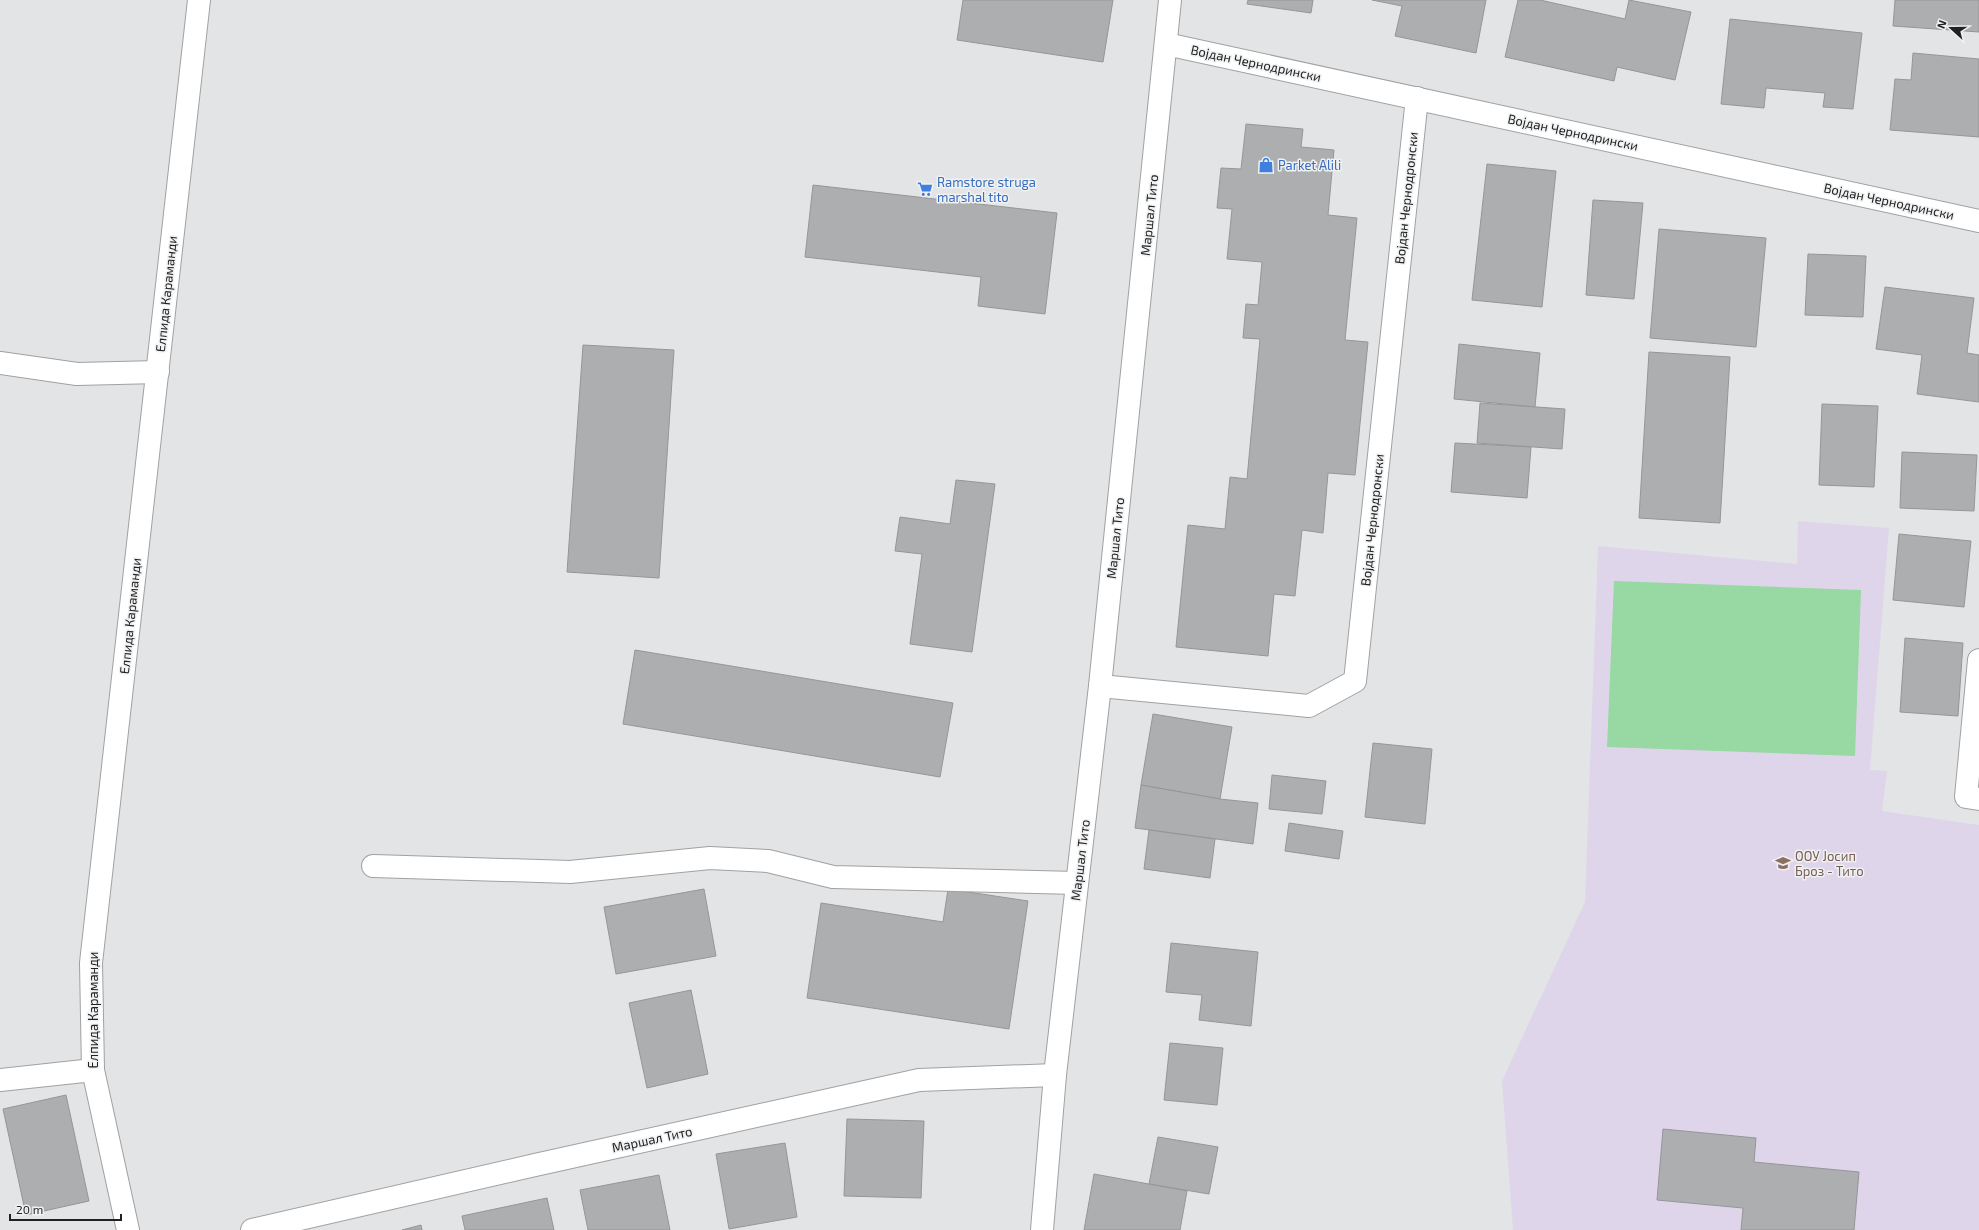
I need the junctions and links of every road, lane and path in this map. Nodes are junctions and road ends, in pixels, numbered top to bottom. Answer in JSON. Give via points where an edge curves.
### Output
{"nodes":[{"id":1,"x":200,"y":0,"type":"edge"},
{"id":2,"x":1170,"y":0,"type":"edge"},
{"id":3,"x":1166,"y":44,"type":"junction"},
{"id":4,"x":1417,"y":98,"type":"junction"},
{"id":5,"x":1979,"y":221,"type":"edge"},
{"id":6,"x":0,"y":363,"type":"edge"},
{"id":7,"x":158,"y":372,"type":"junction"},
{"id":8,"x":1979,"y":660,"type":"edge"},
{"id":9,"x":1100,"y":686,"type":"junction"},
{"id":10,"x":1979,"y":799,"type":"edge"},
{"id":11,"x":373,"y":866,"type":"dead end"},
{"id":12,"x":1077,"y":883,"type":"junction"},
{"id":13,"x":93,"y":1070,"type":"junction"},
{"id":14,"x":1055,"y":1075,"type":"junction"},
{"id":15,"x":0,"y":1080,"type":"edge"},
{"id":16,"x":128,"y":1230,"type":"edge"},
{"id":17,"x":252,"y":1230,"type":"edge"},
{"id":18,"x":1042,"y":1230,"type":"edge"}],
"edges":[{"from":1,"to":7,"type":"street","name":"Елпида Караманди"},
{"from":2,"to":3,"type":"street","name":"Маршал Тито"},
{"from":3,"to":4,"type":"street","name":"Војдан Чернодрински"},
{"from":3,"to":9,"type":"street","name":"Маршал Тито"},
{"from":4,"to":5,"type":"street","name":"Војдан Чернодрински"},
{"from":4,"to":9,"type":"street","name":"Војдан Чернодронски","via":[[1355,680],[1309,706]]},
{"from":6,"to":7,"type":"street","via":[[77,374]]},
{"from":7,"to":13,"type":"street","name":"Елпида Караманди","via":[[91,963]]},
{"from":8,"to":10,"type":"street","via":[[1966,797]]},
{"from":9,"to":12,"type":"street","name":"Маршал Тито"},
{"from":11,"to":12,"type":"street","via":[[570,872],[710,858],[768,861],[833,877]]},
{"from":12,"to":14,"type":"street","name":"Маршал Тито"},
{"from":13,"to":15,"type":"street"},
{"from":13,"to":16,"type":"street","name":"Елпида Караманди"},
{"from":14,"to":17,"type":"street","name":"Маршал Тито","via":[[919,1080],[535,1164]]},
{"from":14,"to":18,"type":"street","name":"Маршал Тито"}]}
